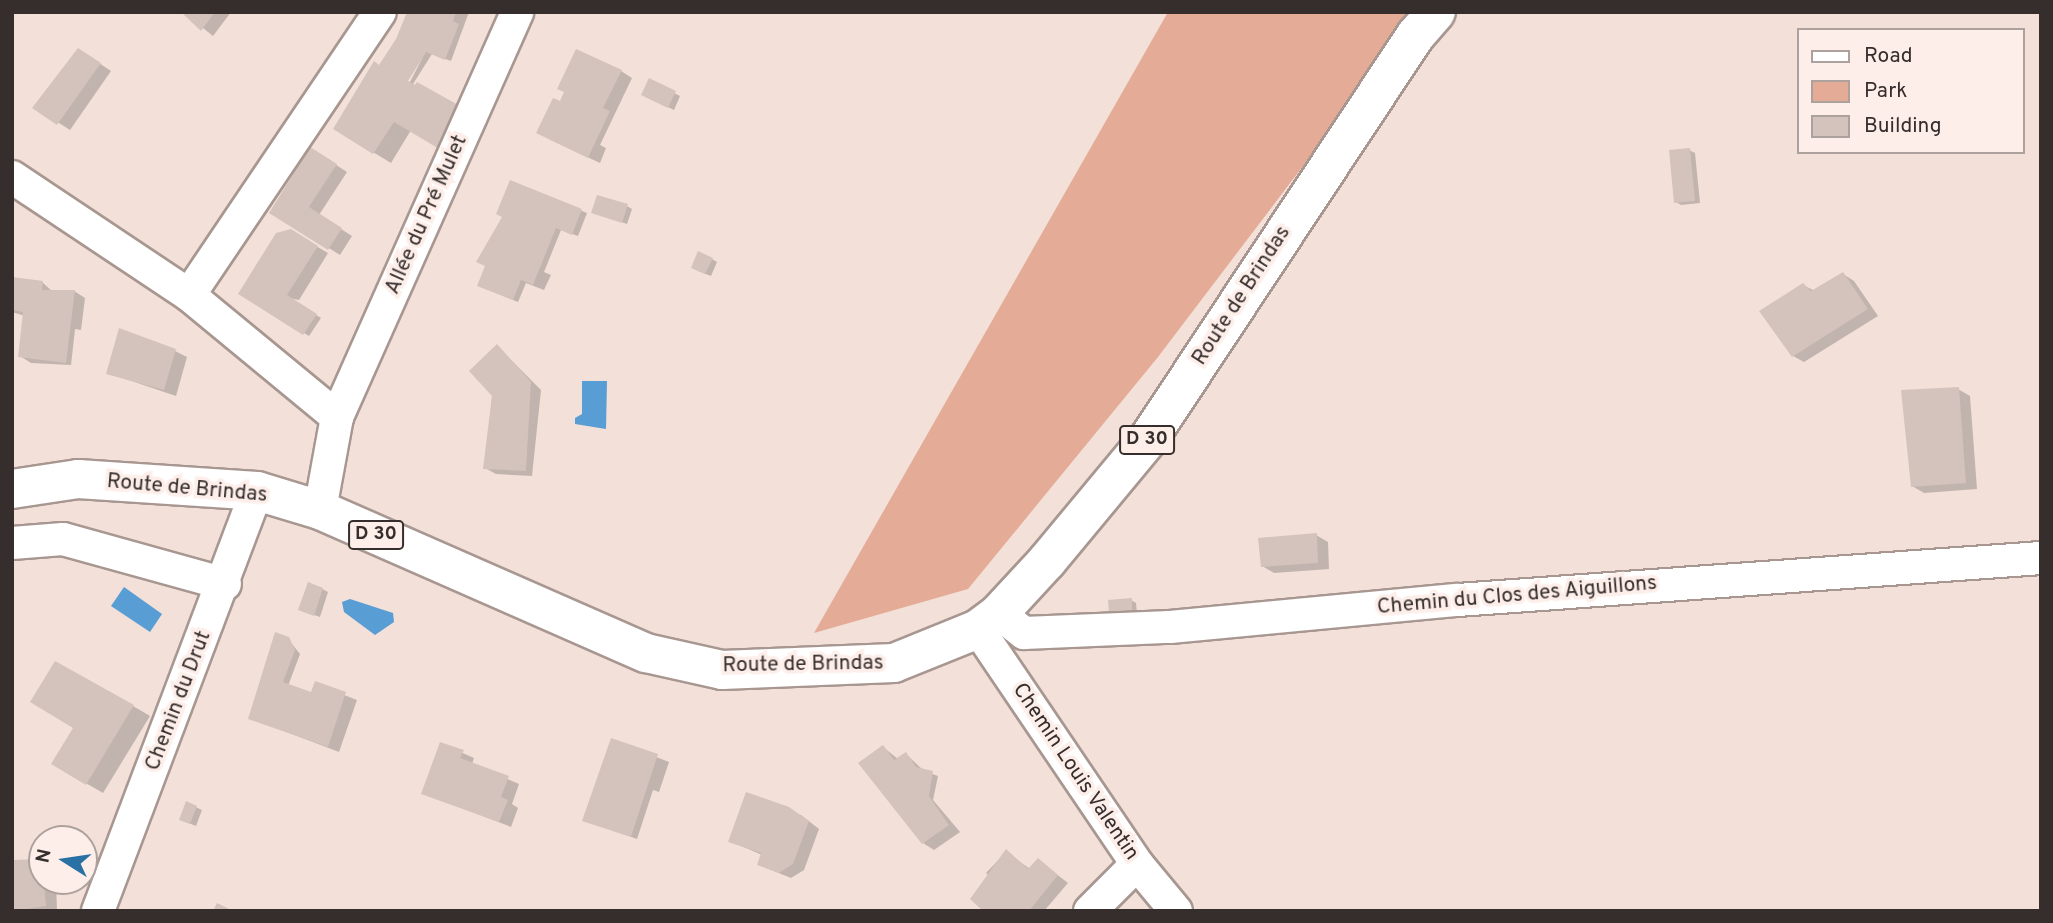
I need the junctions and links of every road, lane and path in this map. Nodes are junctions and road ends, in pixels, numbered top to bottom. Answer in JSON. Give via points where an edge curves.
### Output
{"nodes":[{"id":1,"x":380,"y":12,"type":"edge"},
{"id":2,"x":517,"y":12,"type":"edge"},
{"id":3,"x":1436,"y":12,"type":"edge"},
{"id":4,"x":12,"y":177,"type":"edge"},
{"id":5,"x":190,"y":295,"type":"junction"},
{"id":6,"x":337,"y":417,"type":"junction"},
{"id":7,"x":12,"y":489,"type":"edge"},
{"id":8,"x":257,"y":491,"type":"junction"},
{"id":9,"x":320,"y":510,"type":"junction"},
{"id":10,"x":12,"y":543,"type":"edge"},
{"id":11,"x":2041,"y":558,"type":"edge"},
{"id":12,"x":225,"y":584,"type":"junction"},
{"id":13,"x":989,"y":621,"type":"junction"},
{"id":14,"x":1137,"y":864,"type":"junction"},
{"id":15,"x":97,"y":911,"type":"edge"},
{"id":16,"x":1090,"y":911,"type":"edge"},
{"id":17,"x":1176,"y":911,"type":"edge"}],
"edges":[{"from":1,"to":5,"type":"street"},
{"from":2,"to":6,"type":"street","name":"Allée du Pré Mulet"},
{"from":3,"to":13,"type":"main road","name":"Route de Brindas","number":"D 30","via":[[1416,35],[1149,438]]},
{"from":4,"to":5,"type":"street"},
{"from":5,"to":6,"type":"street"},
{"from":6,"to":9,"type":"street","name":"Allée du Pré Mulet"},
{"from":7,"to":8,"type":"main road","name":"Route de Brindas","number":"D 30","via":[[78,479]]},
{"from":8,"to":9,"type":"main road","name":"Route de Brindas","number":"D 30"},
{"from":8,"to":12,"type":"street","name":"Chemin du Drut"},
{"from":9,"to":13,"type":"main road","name":"Route de Brindas","number":"D 30","via":[[646,653],[722,670],[894,663]]},
{"from":10,"to":12,"type":"street","via":[[63,539]]},
{"from":11,"to":13,"type":"street","name":"Chemin du Clos des Aiguillons","via":[[1458,600],[1170,627],[1024,633]]},
{"from":12,"to":15,"type":"street","name":"Chemin du Drut"},
{"from":13,"to":14,"type":"street","name":"Chemin Louis Valentin"},
{"from":14,"to":16,"type":"street"},
{"from":14,"to":17,"type":"street","name":"Chemin Louis Valentin"}]}
